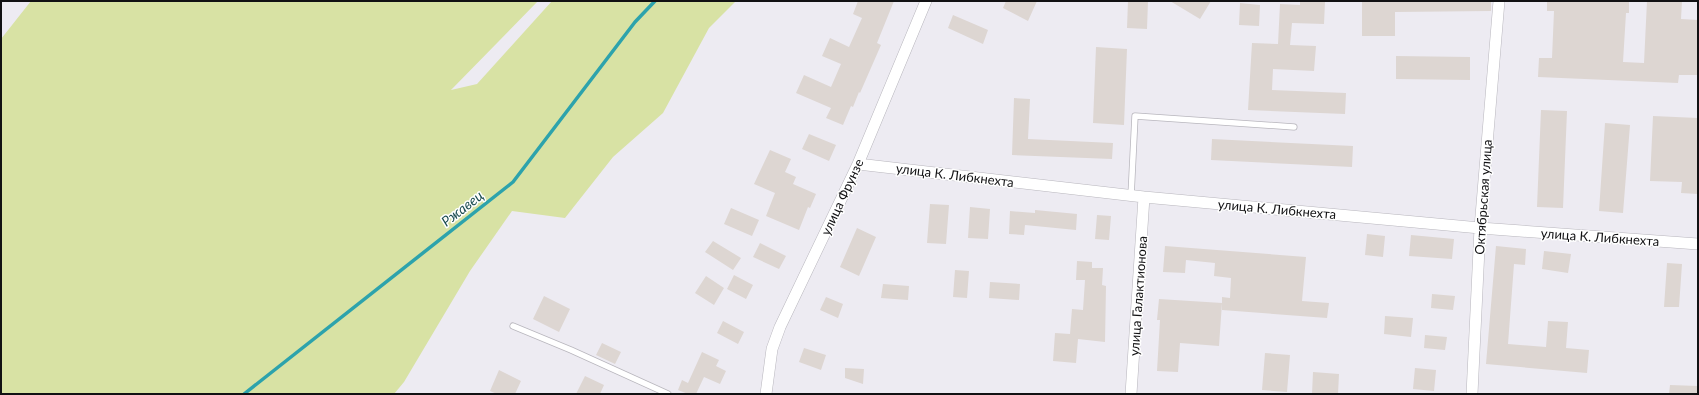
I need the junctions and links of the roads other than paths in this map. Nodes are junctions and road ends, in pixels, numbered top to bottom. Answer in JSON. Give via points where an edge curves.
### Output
{"nodes":[{"id":1,"x":926,"y":1,"type":"edge"},
{"id":2,"x":1499,"y":1,"type":"edge"},
{"id":3,"x":1294,"y":127,"type":"dead end"},
{"id":4,"x":858,"y":164,"type":"junction"},
{"id":5,"x":1132,"y":196,"type":"junction"},
{"id":6,"x":1144,"y":197,"type":"junction"},
{"id":7,"x":1480,"y":228,"type":"junction"},
{"id":8,"x":1698,"y":244,"type":"edge"},
{"id":9,"x":513,"y":326,"type":"dead end"},
{"id":10,"x":668,"y":394,"type":"edge"},
{"id":11,"x":766,"y":394,"type":"edge"},
{"id":12,"x":1131,"y":394,"type":"edge"},
{"id":13,"x":1472,"y":394,"type":"edge"}],
"edges":[{"from":1,"to":4,"type":"street","name":"улица Фрунзе"},
{"from":2,"to":7,"type":"street","name":"Октябрьская улица"},
{"from":3,"to":5,"type":"lane","via":[[1135,116]]},
{"from":4,"to":5,"type":"street","name":"улица К. Либкнехта"},
{"from":4,"to":11,"type":"street","name":"улица Фрунзе","via":[[780,327],[772,349]]},
{"from":5,"to":6,"type":"street","name":"улица К. Либкнехта"},
{"from":6,"to":7,"type":"street","name":"улица К. Либкнехта"},
{"from":6,"to":12,"type":"street","name":"улица Галактионова"},
{"from":7,"to":8,"type":"street","name":"улица К. Либкнехта"},
{"from":7,"to":13,"type":"street","name":"Октябрьская улица"},
{"from":9,"to":10,"type":"lane"}]}
